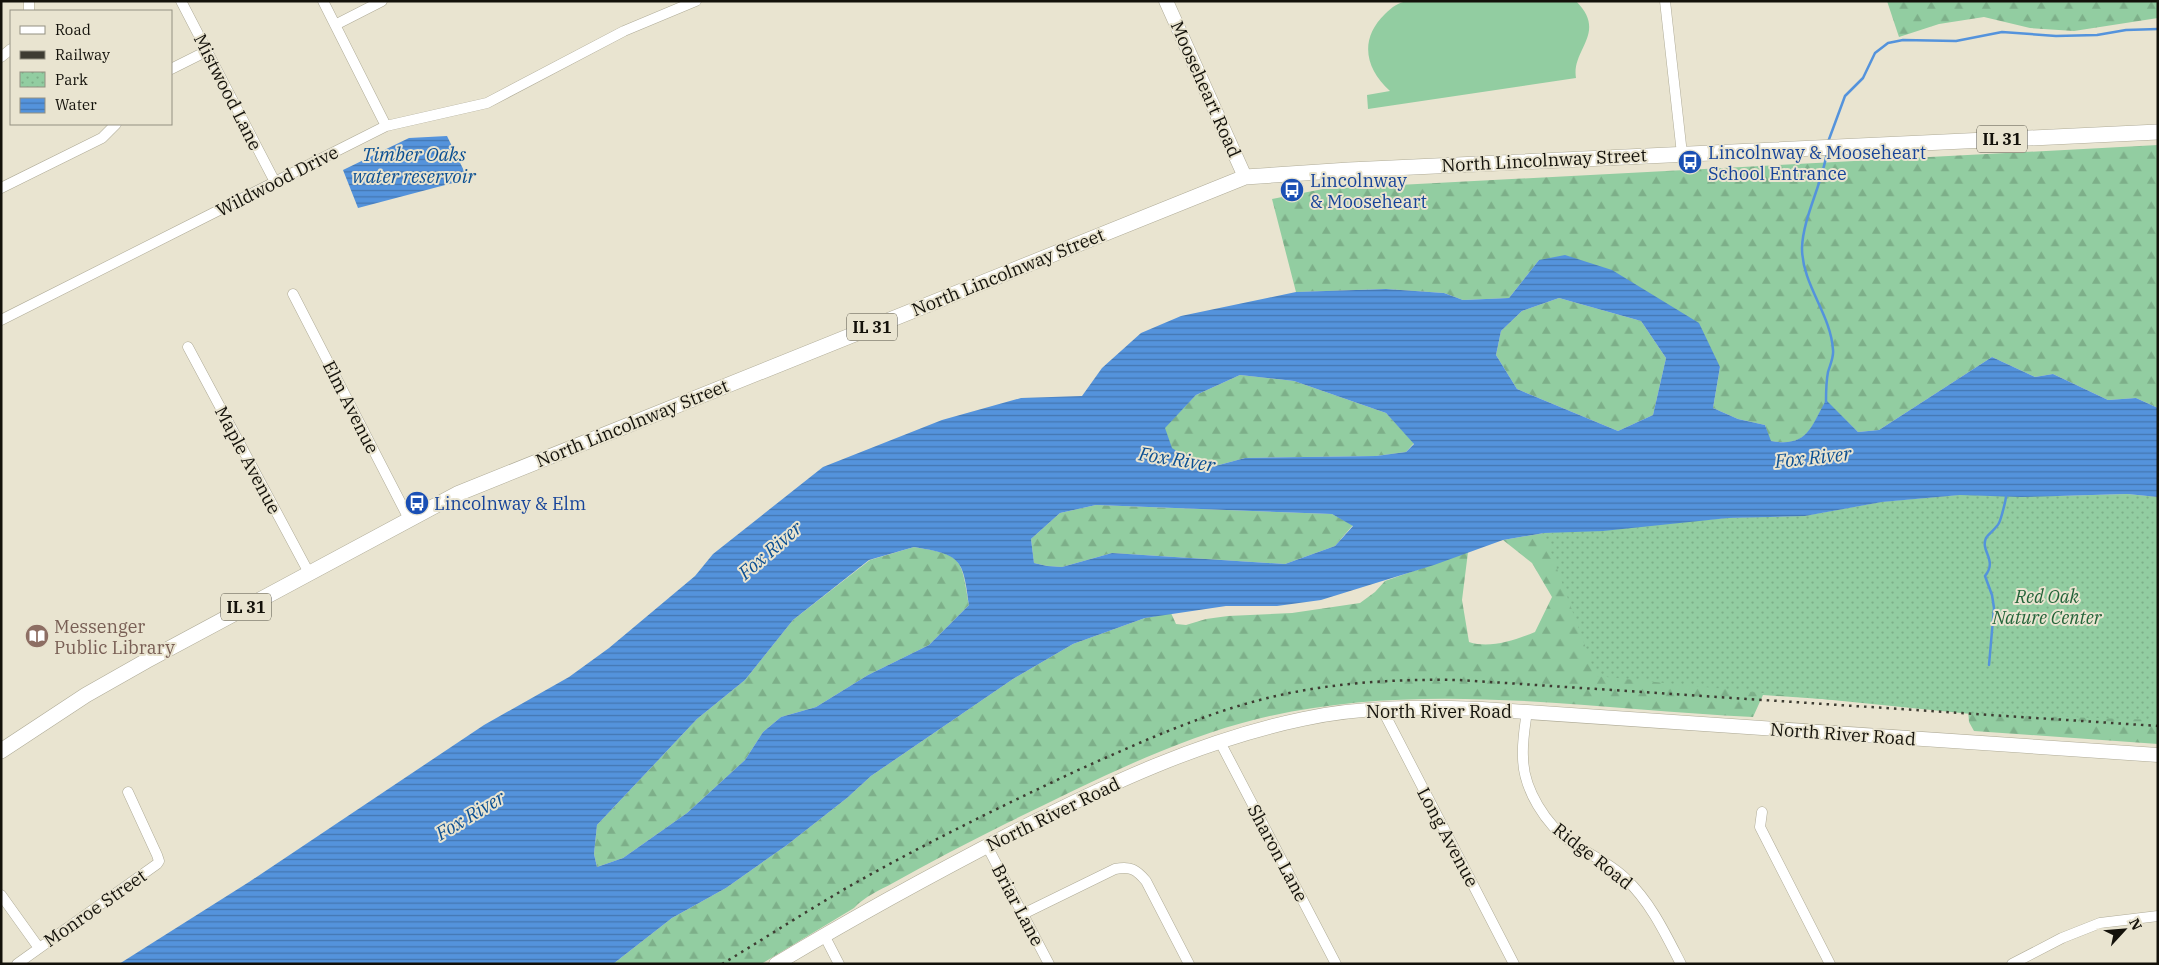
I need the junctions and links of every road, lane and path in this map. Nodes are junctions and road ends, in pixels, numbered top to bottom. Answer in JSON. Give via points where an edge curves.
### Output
{"nodes":[{"id":1,"x":181,"y":1,"type":"edge"},
{"id":2,"x":323,"y":1,"type":"edge"},
{"id":3,"x":382,"y":1,"type":"edge"},
{"id":4,"x":696,"y":1,"type":"edge"},
{"id":5,"x":1166,"y":1,"type":"edge"},
{"id":6,"x":1665,"y":1,"type":"edge"},
{"id":7,"x":335,"y":25,"type":"junction"},
{"id":8,"x":207,"y":51,"type":"junction"},
{"id":9,"x":172,"y":68,"type":"edge"},
{"id":10,"x":115,"y":125,"type":"edge"},
{"id":11,"x":386,"y":126,"type":"junction"},
{"id":12,"x":2158,"y":132,"type":"edge"},
{"id":13,"x":1682,"y":154,"type":"junction"},
{"id":14,"x":1245,"y":177,"type":"junction"},
{"id":15,"x":275,"y":182,"type":"junction"},
{"id":16,"x":1,"y":188,"type":"edge"},
{"id":17,"x":293,"y":294,"type":"dead end"},
{"id":18,"x":1,"y":320,"type":"edge"},
{"id":19,"x":188,"y":347,"type":"dead end"},
{"id":20,"x":409,"y":519,"type":"junction"},
{"id":21,"x":309,"y":573,"type":"junction"},
{"id":22,"x":1382,"y":709,"type":"junction"},
{"id":23,"x":1527,"y":711,"type":"junction"},
{"id":24,"x":1220,"y":742,"type":"junction"},
{"id":25,"x":1,"y":751,"type":"edge"},
{"id":26,"x":2158,"y":756,"type":"edge"},
{"id":27,"x":128,"y":792,"type":"dead end"},
{"id":28,"x":1762,"y":812,"type":"dead end"},
{"id":29,"x":987,"y":846,"type":"junction"},
{"id":30,"x":1,"y":894,"type":"edge"},
{"id":31,"x":1023,"y":914,"type":"junction"},
{"id":32,"x":2158,"y":916,"type":"edge"},
{"id":33,"x":824,"y":935,"type":"junction"},
{"id":34,"x":39,"y":948,"type":"junction"},
{"id":35,"x":17,"y":964,"type":"edge"},
{"id":36,"x":776,"y":964,"type":"edge"},
{"id":37,"x":839,"y":964,"type":"edge"},
{"id":38,"x":1049,"y":964,"type":"edge"},
{"id":39,"x":1189,"y":964,"type":"edge"},
{"id":40,"x":1336,"y":964,"type":"edge"},
{"id":41,"x":1514,"y":964,"type":"edge"},
{"id":42,"x":1681,"y":964,"type":"edge"},
{"id":43,"x":1830,"y":964,"type":"edge"},
{"id":44,"x":2012,"y":964,"type":"edge"}],
"edges":[{"from":1,"to":8,"type":"street","name":"Mistwood Lane"},
{"from":2,"to":7,"type":"street"},
{"from":3,"to":7,"type":"street"},
{"from":4,"to":11,"type":"street","name":"Wildwood Drive","via":[[624,31],[488,103]]},
{"from":5,"to":14,"type":"main road","name":"Mooseheart Road"},
{"from":6,"to":13,"type":"street"},
{"from":7,"to":11,"type":"street"},
{"from":8,"to":9,"type":"street"},
{"from":8,"to":15,"type":"street","name":"Mistwood Lane"},
{"from":10,"to":16,"type":"street","via":[[102,138]]},
{"from":11,"to":15,"type":"street","name":"Wildwood Drive"},
{"from":12,"to":13,"type":"main road","name":"North Lincolnway Street","number":"IL 31"},
{"from":13,"to":14,"type":"main road","name":"North Lincolnway Street","number":"IL 31"},
{"from":14,"to":20,"type":"main road","name":"North Lincolnway Street","number":"IL 31","via":[[514,470]]},
{"from":15,"to":18,"type":"street","name":"Wildwood Drive"},
{"from":17,"to":20,"type":"street","name":"Elm Avenue"},
{"from":19,"to":21,"type":"street","name":"Maple Avenue"},
{"from":20,"to":21,"type":"main road","name":"North Lincolnway Street","number":"IL 31"},
{"from":21,"to":25,"type":"main road","name":"North Lincolnway Street","number":"IL 31","via":[[104,685]]},
{"from":22,"to":23,"type":"main road","name":"North River Road"},
{"from":22,"to":24,"type":"main road","name":"North River Road","via":[[1304,718]]},
{"from":22,"to":41,"type":"street","name":"Long Avenue"},
{"from":23,"to":26,"type":"main road","name":"North River Road"},
{"from":23,"to":42,"type":"street","name":"Ridge Road","via":[[1522,757],[1524,771],[1539,806],[1563,837],[1609,864],[1639,892]]},
{"from":24,"to":29,"type":"main road","name":"North River Road","via":[[1123,780]]},
{"from":24,"to":40,"type":"street","name":"Sharon Lane"},
{"from":27,"to":34,"type":"street","name":"Monroe Street","via":[[159,861]]},
{"from":28,"to":43,"type":"street","via":[[1760,828]]},
{"from":29,"to":31,"type":"street","name":"Briar Lane"},
{"from":29,"to":33,"type":"main road","name":"North River Road"},
{"from":30,"to":34,"type":"street"},
{"from":31,"to":38,"type":"street","name":"Briar Lane"},
{"from":31,"to":39,"type":"street","via":[[1115,868],[1127,867],[1137,871],[1146,881]]},
{"from":32,"to":44,"type":"street","via":[[2118,919],[2094,925]]},
{"from":33,"to":36,"type":"main road","name":"North River Road"},
{"from":33,"to":37,"type":"street"},
{"from":34,"to":35,"type":"street","name":"Monroe Street"}]}
